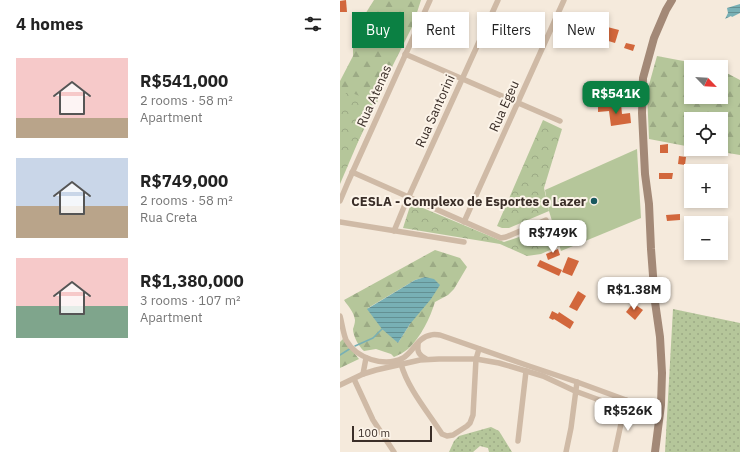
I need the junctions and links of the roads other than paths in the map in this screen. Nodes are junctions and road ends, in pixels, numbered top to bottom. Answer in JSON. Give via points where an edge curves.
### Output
{"nodes":[{"id":1,"x":430,"y":0,"type":"edge"},
{"id":2,"x":498,"y":0,"type":"edge"},
{"id":3,"x":564,"y":0,"type":"edge"},
{"id":4,"x":672,"y":0,"type":"edge"},
{"id":5,"x":406,"y":54,"type":"junction"},
{"id":6,"x":462,"y":78,"type":"junction"},
{"id":7,"x":518,"y":103,"type":"junction"},
{"id":8,"x":560,"y":121,"type":"dead end"},
{"id":9,"x":352,"y":172,"type":"junction"},
{"id":10,"x":408,"y":197,"type":"junction"},
{"id":11,"x":340,"y":202,"type":"edge"},
{"id":12,"x":546,"y":220,"type":"dead end"},
{"id":13,"x":340,"y":222,"type":"edge"},
{"id":14,"x":464,"y":222,"type":"junction"},
{"id":15,"x":394,"y":231,"type":"junction"},
{"id":16,"x":464,"y":242,"type":"dead end"},
{"id":17,"x":340,"y":316,"type":"edge"},
{"id":18,"x":341,"y":329,"type":"edge"},
{"id":19,"x":343,"y":338,"type":"edge"},
{"id":20,"x":418,"y":342,"type":"junction"},
{"id":21,"x":479,"y":349,"type":"junction"},
{"id":22,"x":366,"y":358,"type":"junction"},
{"id":23,"x":476,"y":359,"type":"junction"},
{"id":24,"x":426,"y":360,"type":"junction"},
{"id":25,"x":401,"y":364,"type":"junction"},
{"id":26,"x":526,"y":371,"type":"junction"},
{"id":27,"x":364,"y":374,"type":"junction"},
{"id":28,"x":354,"y":378,"type":"junction"},
{"id":29,"x":577,"y":382,"type":"junction"},
{"id":30,"x":340,"y":385,"type":"edge"},
{"id":31,"x":575,"y":391,"type":"junction"},
{"id":32,"x":626,"y":400,"type":"junction"},
{"id":33,"x":661,"y":405,"type":"junction"},
{"id":34,"x":624,"y":409,"type":"junction"},
{"id":35,"x":518,"y":441,"type":"dead end"},
{"id":36,"x":394,"y":452,"type":"edge"},
{"id":37,"x":566,"y":452,"type":"edge"},
{"id":38,"x":615,"y":452,"type":"edge"},
{"id":39,"x":655,"y":452,"type":"edge"}],
"edges":[{"from":1,"to":5,"type":"street","name":"Rua Atenas"},
{"from":2,"to":6,"type":"street","name":"Rua Santorini"},
{"from":3,"to":7,"type":"street","name":"Rua Egeu"},
{"from":4,"to":33,"type":"street","via":[[654,38],[643,78],[642,113],[655,302],[660,337]]},
{"from":5,"to":6,"type":"street"},
{"from":5,"to":9,"type":"street","name":"Rua Atenas"},
{"from":6,"to":7,"type":"street"},
{"from":6,"to":10,"type":"street","name":"Rua Santorini"},
{"from":7,"to":8,"type":"street"},
{"from":7,"to":14,"type":"street","name":"Rua Egeu"},
{"from":9,"to":10,"type":"street"},
{"from":9,"to":11,"type":"street","name":"Rua Atenas"},
{"from":10,"to":14,"type":"street"},
{"from":10,"to":15,"type":"street","name":"Rua Santorini"},
{"from":12,"to":14,"type":"street","via":[[501,238]]},
{"from":13,"to":15,"type":"street"},
{"from":15,"to":16,"type":"street"},
{"from":17,"to":18,"type":"street"},
{"from":18,"to":19,"type":"street"},
{"from":19,"to":22,"type":"street"},
{"from":20,"to":21,"type":"street","via":[[431,335],[440,335]]},
{"from":20,"to":22,"type":"street","via":[[404,358],[394,362],[383,363]]},
{"from":20,"to":24,"type":"street","via":[[418,353]]},
{"from":21,"to":23,"type":"street"},
{"from":21,"to":29,"type":"street"},
{"from":22,"to":27,"type":"street"},
{"from":23,"to":24,"type":"street"},
{"from":23,"to":25,"type":"street","via":[[473,415],[470,423],[453,435],[447,436],[442,434],[411,387]]},
{"from":23,"to":26,"type":"street","via":[[499,362]]},
{"from":24,"to":25,"type":"street"},
{"from":25,"to":27,"type":"street"},
{"from":26,"to":31,"type":"street"},
{"from":26,"to":35,"type":"street"},
{"from":27,"to":28,"type":"street"},
{"from":28,"to":30,"type":"street"},
{"from":28,"to":36,"type":"street","via":[[374,420]]},
{"from":29,"to":31,"type":"street"},
{"from":29,"to":32,"type":"street"},
{"from":31,"to":34,"type":"street"},
{"from":31,"to":37,"type":"street"},
{"from":32,"to":33,"type":"street","via":[[648,407]]},
{"from":32,"to":34,"type":"street"},
{"from":33,"to":34,"type":"street","via":[[647,413]]},
{"from":33,"to":39,"type":"street"},
{"from":34,"to":38,"type":"street"}]}
